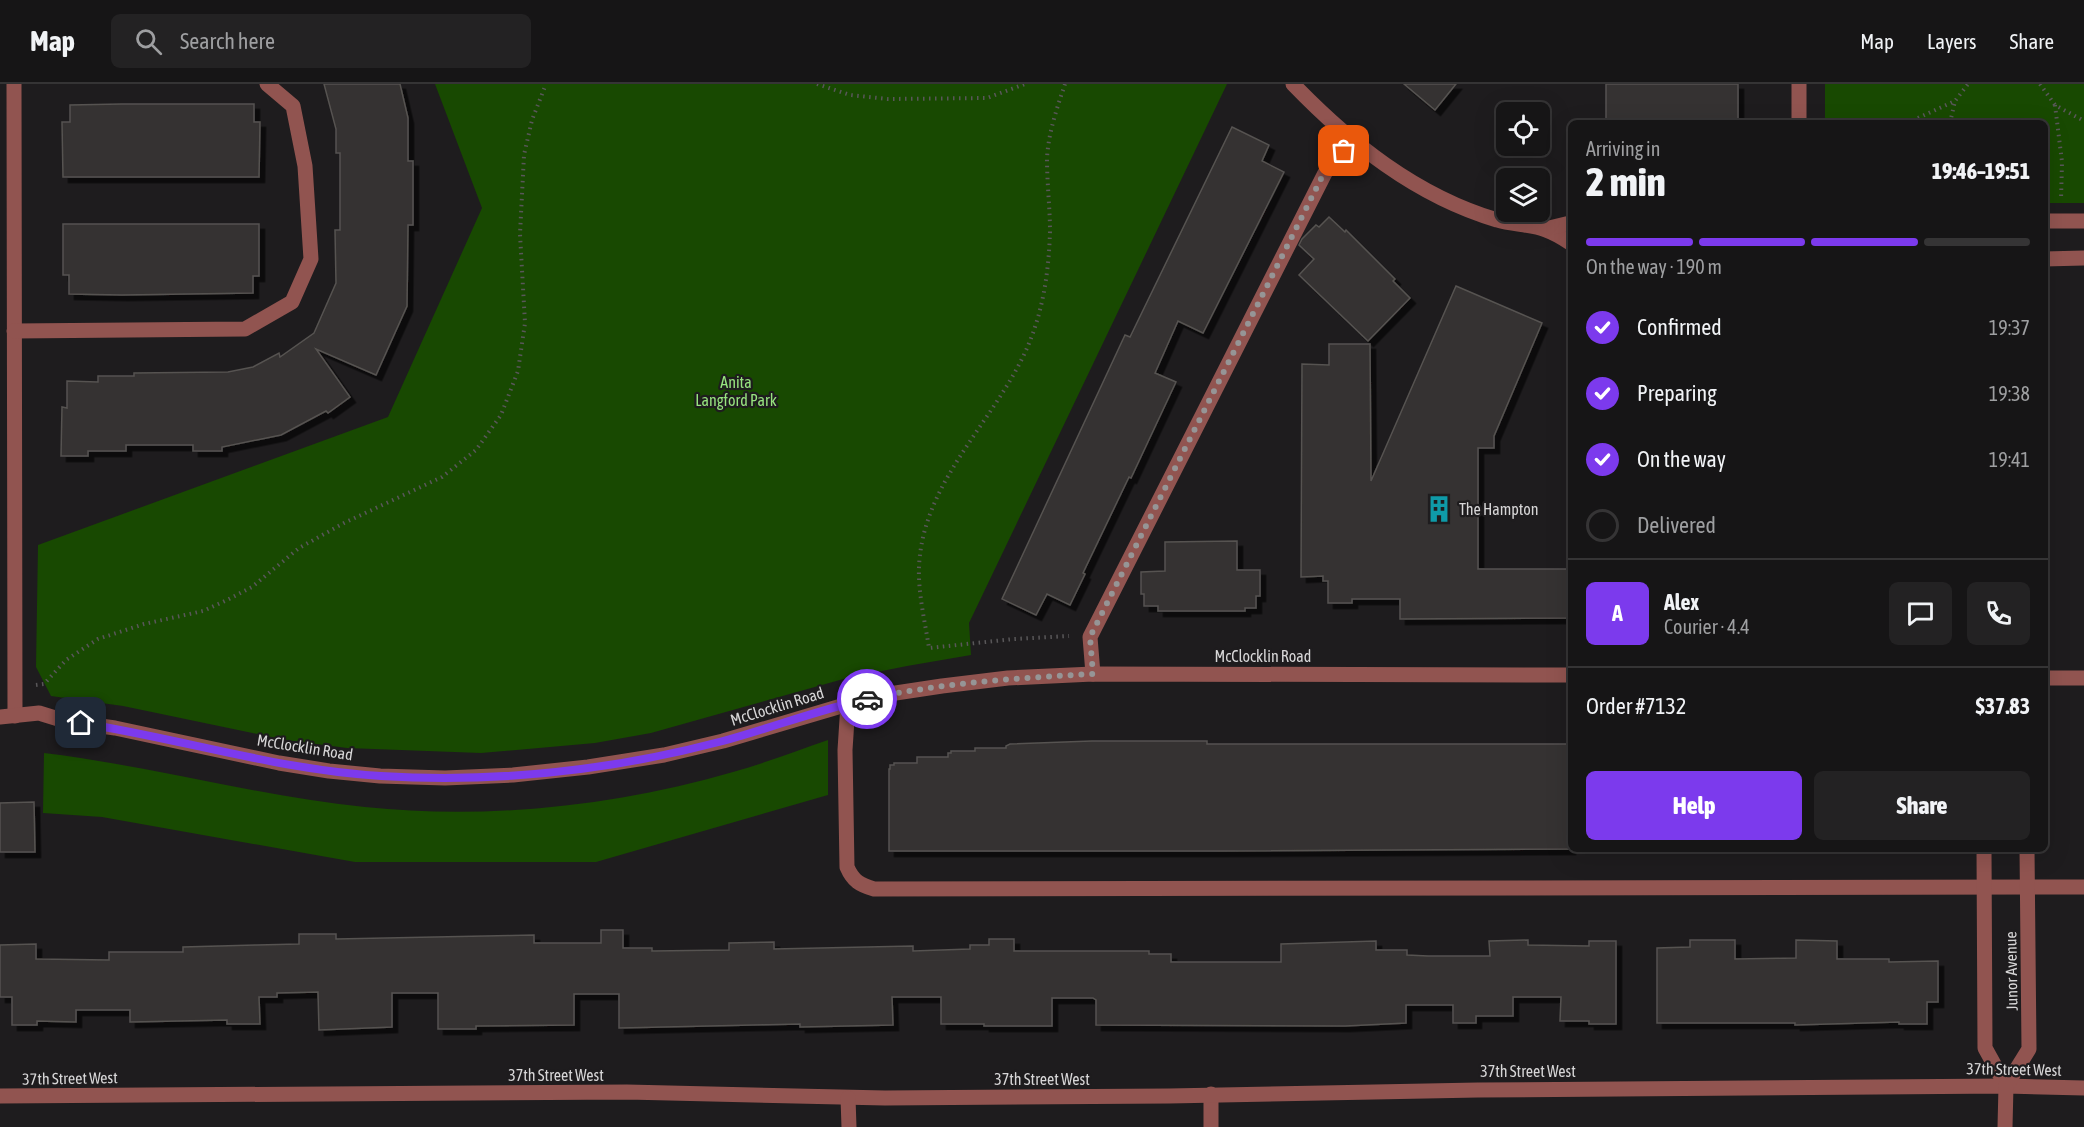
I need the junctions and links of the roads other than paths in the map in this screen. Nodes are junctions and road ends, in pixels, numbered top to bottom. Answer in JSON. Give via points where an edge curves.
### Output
{"nodes":[{"id":1,"x":14,"y":84,"type":"edge"},
{"id":2,"x":267,"y":84,"type":"edge"},
{"id":3,"x":1293,"y":84,"type":"edge"},
{"id":4,"x":1798,"y":84,"type":"edge"},
{"id":5,"x":1799,"y":120,"type":"edge"},
{"id":6,"x":1353,"y":141,"type":"junction"},
{"id":7,"x":2048,"y":221,"type":"edge"},
{"id":8,"x":2084,"y":221,"type":"edge"},
{"id":9,"x":1568,"y":223,"type":"edge"},
{"id":10,"x":1545,"y":229,"type":"junction"},
{"id":11,"x":1568,"y":242,"type":"edge"},
{"id":12,"x":2084,"y":258,"type":"edge"},
{"id":13,"x":2048,"y":260,"type":"edge"},
{"id":14,"x":15,"y":331,"type":"junction"},
{"id":15,"x":7,"y":353,"type":"edge"},
{"id":16,"x":1093,"y":674,"type":"junction"},
{"id":17,"x":1568,"y":675,"type":"edge"},
{"id":18,"x":2048,"y":678,"type":"edge"},
{"id":19,"x":2084,"y":678,"type":"edge"},
{"id":20,"x":848,"y":704,"type":"junction"},
{"id":21,"x":8,"y":717,"type":"edge"},
{"id":22,"x":1984,"y":852,"type":"edge"},
{"id":23,"x":2027,"y":852,"type":"edge"},
{"id":24,"x":2028,"y":886,"type":"junction"},
{"id":25,"x":1984,"y":887,"type":"junction"},
{"id":26,"x":2084,"y":887,"type":"edge"},
{"id":27,"x":2006,"y":1086,"type":"junction"},
{"id":28,"x":2084,"y":1088,"type":"edge"},
{"id":29,"x":1211,"y":1094,"type":"junction"},
{"id":30,"x":0,"y":1096,"type":"edge"},
{"id":31,"x":848,"y":1098,"type":"junction"},
{"id":32,"x":849,"y":1127,"type":"edge"},
{"id":33,"x":1211,"y":1127,"type":"edge"},
{"id":34,"x":2005,"y":1127,"type":"edge"}],
"edges":[{"from":1,"to":14,"type":"street"},
{"from":2,"to":14,"type":"street","via":[[294,106],[305,166],[311,259],[291,302],[246,328]]},
{"from":3,"to":6,"type":"street"},
{"from":4,"to":5,"type":"street"},
{"from":6,"to":10,"type":"street","via":[[1400,176],[1447,200],[1497,221]]},
{"from":6,"to":16,"type":"street","via":[[1324,173],[1090,637]]},
{"from":7,"to":8,"type":"street"},
{"from":9,"to":10,"type":"street"},
{"from":10,"to":11,"type":"street"},
{"from":12,"to":13,"type":"street"},
{"from":14,"to":15,"type":"street"},
{"from":15,"to":21,"type":"street"},
{"from":16,"to":17,"type":"street","name":"McClocklin Road"},
{"from":16,"to":20,"type":"street","name":"McClocklin Road","via":[[942,686]]},
{"from":18,"to":19,"type":"street"},
{"from":20,"to":21,"type":"street","name":"McClocklin Road","via":[[664,755],[556,771],[445,778],[370,775],[279,763],[39,713]]},
{"from":20,"to":25,"type":"street","via":[[847,867],[860,885],[874,889]]},
{"from":22,"to":25,"type":"street","name":"Junor Avenue"},
{"from":23,"to":24,"type":"street","name":"Junor Avenue"},
{"from":24,"to":25,"type":"street"},
{"from":24,"to":26,"type":"street"},
{"from":24,"to":27,"type":"street","name":"Junor Avenue","via":[[2029,1049]]},
{"from":25,"to":27,"type":"street","name":"Junor Avenue","via":[[1985,1048]]},
{"from":27,"to":28,"type":"street","name":"37th Street West"},
{"from":27,"to":29,"type":"street","name":"37th Street West"},
{"from":27,"to":34,"type":"street"},
{"from":29,"to":31,"type":"street","name":"37th Street West"},
{"from":29,"to":33,"type":"street"},
{"from":30,"to":31,"type":"street","name":"37th Street West","via":[[627,1092]]},
{"from":31,"to":32,"type":"street"}]}
